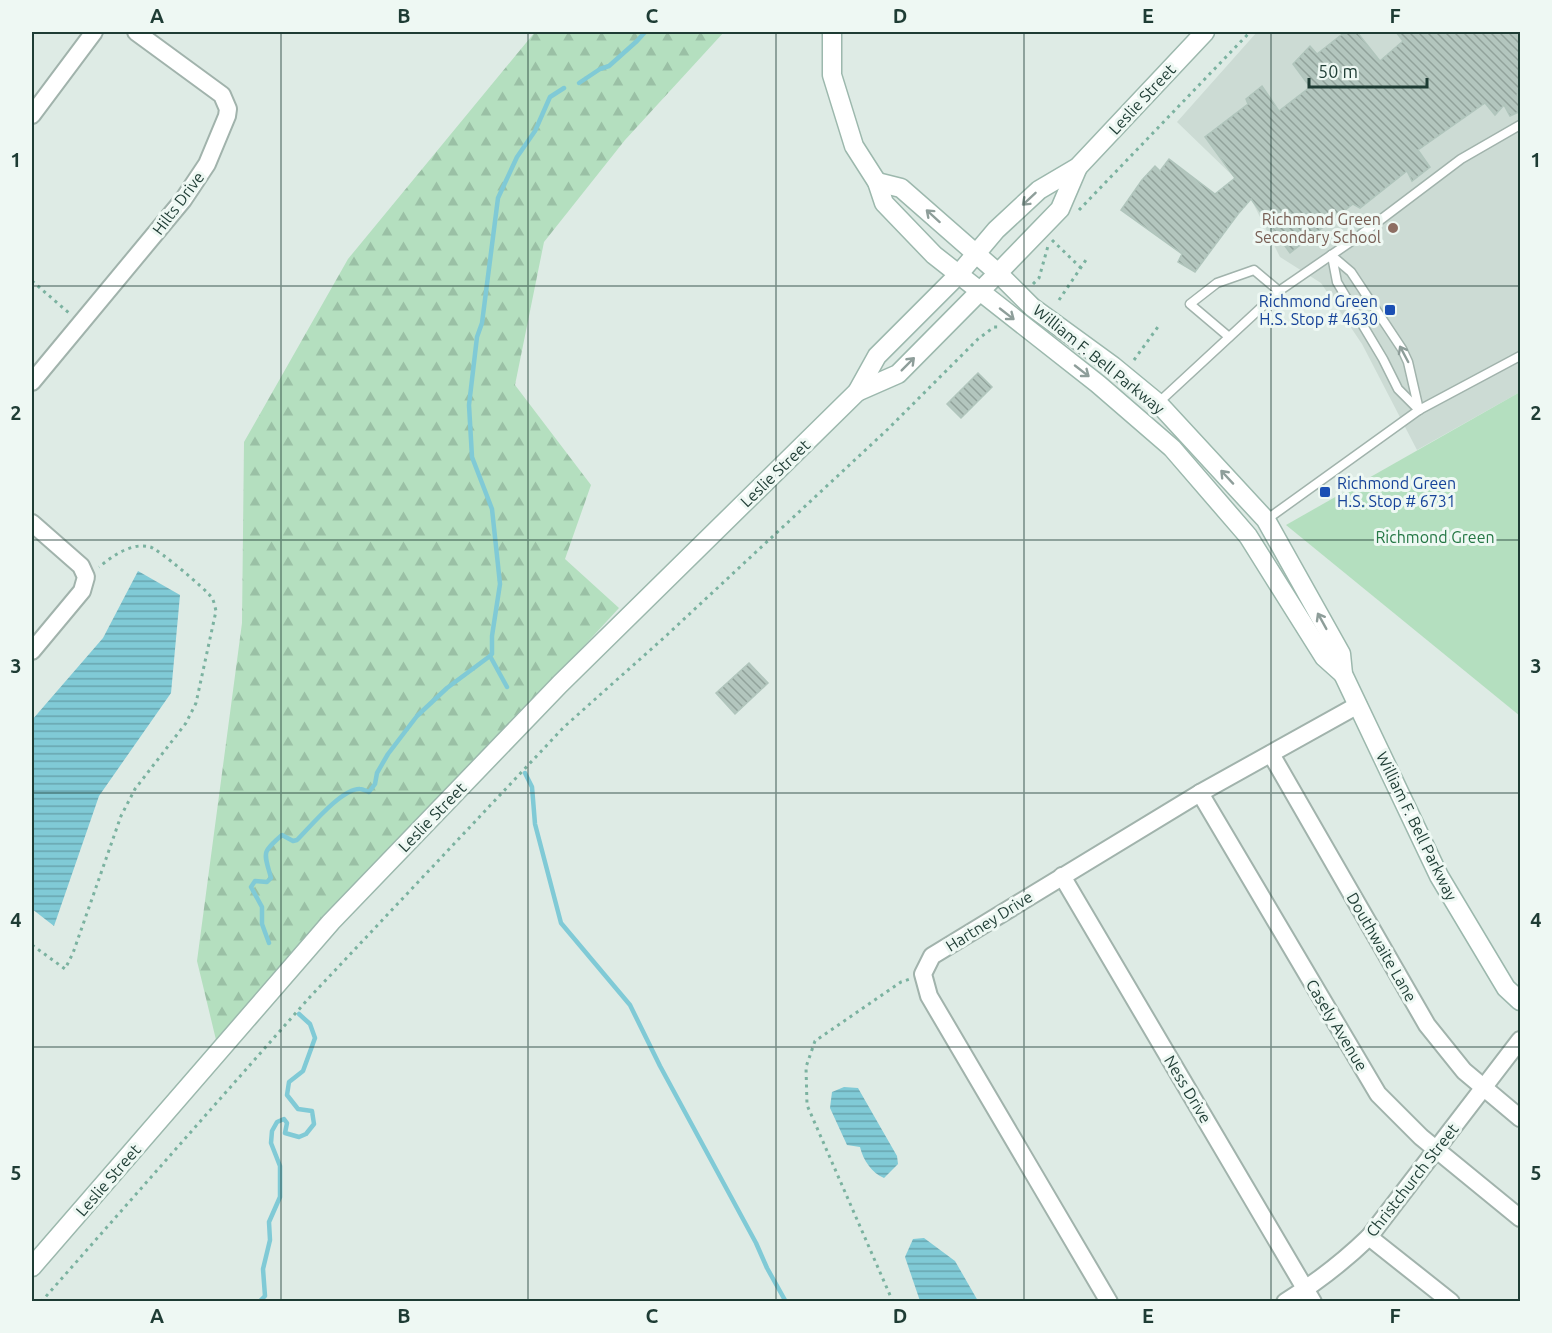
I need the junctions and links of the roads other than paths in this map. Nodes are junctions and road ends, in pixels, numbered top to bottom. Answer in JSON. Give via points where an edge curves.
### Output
{"nodes":[{"id":1,"x":94,"y":32,"type":"edge"},
{"id":2,"x":136,"y":32,"type":"edge"},
{"id":3,"x":832,"y":32,"type":"edge"},
{"id":4,"x":1205,"y":32,"type":"edge"},
{"id":5,"x":32,"y":115,"type":"edge"},
{"id":6,"x":1521,"y":125,"type":"edge"},
{"id":7,"x":1078,"y":167,"type":"junction"},
{"id":8,"x":877,"y":182,"type":"junction"},
{"id":9,"x":977,"y":254,"type":"junction"},
{"id":10,"x":1331,"y":255,"type":"junction"},
{"id":11,"x":998,"y":273,"type":"junction"},
{"id":12,"x":957,"y":275,"type":"junction"},
{"id":13,"x":1279,"y":291,"type":"junction"},
{"id":14,"x":979,"y":292,"type":"junction"},
{"id":15,"x":1228,"y":337,"type":"junction"},
{"id":16,"x":1521,"y":356,"type":"edge"},
{"id":17,"x":32,"y":382,"type":"edge"},
{"id":18,"x":857,"y":392,"type":"junction"},
{"id":19,"x":1158,"y":403,"type":"junction"},
{"id":20,"x":1419,"y":410,"type":"junction"},
{"id":21,"x":1266,"y":520,"type":"junction"},
{"id":22,"x":32,"y":524,"type":"edge"},
{"id":23,"x":1248,"y":536,"type":"junction"},
{"id":24,"x":32,"y":651,"type":"edge"},
{"id":25,"x":1343,"y":674,"type":"junction"},
{"id":26,"x":1358,"y":705,"type":"junction"},
{"id":27,"x":1271,"y":754,"type":"junction"},
{"id":28,"x":1200,"y":792,"type":"junction"},
{"id":29,"x":1062,"y":876,"type":"junction"},
{"id":30,"x":1521,"y":1001,"type":"edge"},
{"id":31,"x":1521,"y":1041,"type":"edge"},
{"id":32,"x":1483,"y":1088,"type":"junction"},
{"id":33,"x":1521,"y":1118,"type":"edge"},
{"id":34,"x":1436,"y":1149,"type":"junction"},
{"id":35,"x":1521,"y":1218,"type":"edge"},
{"id":36,"x":1369,"y":1237,"type":"junction"},
{"id":37,"x":32,"y":1267,"type":"edge"},
{"id":38,"x":1310,"y":1295,"type":"edge"},
{"id":39,"x":1109,"y":1302,"type":"edge"},
{"id":40,"x":1285,"y":1302,"type":"edge"},
{"id":41,"x":1451,"y":1302,"type":"edge"}],
"edges":[{"from":1,"to":5,"type":"street"},
{"from":2,"to":17,"type":"street","name":"Hilts Drive","via":[[222,95],[227,116],[190,190]]},
{"from":3,"to":8,"type":"main road","name":"William F. Bell Parkway","via":[[832,75],[854,146]]},
{"from":4,"to":7,"type":"main road","name":"Leslie Street"},
{"from":6,"to":10,"type":"lane","via":[[1461,159]]},
{"from":7,"to":9,"type":"main road","name":"Leslie Street","one_way":true,"via":[[1039,190],[996,230]]},
{"from":7,"to":11,"type":"main road","name":"Leslie Street","via":[[1060,209]]},
{"from":9,"to":8,"type":"main road","name":"William F. Bell Parkway","one_way":true,"via":[[901,188]]},
{"from":8,"to":12,"type":"main road","name":"William F. Bell Parkway","via":[[884,203]]},
{"from":9,"to":11,"type":"main road","name":"William F. Bell Parkway"},
{"from":9,"to":12,"type":"main road","name":"Leslie Street"},
{"from":10,"to":13,"type":"lane"},
{"from":10,"to":20,"type":"lane","via":[[1337,282],[1398,389]]},
{"from":20,"to":10,"type":"lane","one_way":true,"via":[[1408,362],[1401,349],[1351,272]]},
{"from":11,"to":14,"type":"main road","name":"Leslie Street"},
{"from":11,"to":19,"type":"main road","name":"William F. Bell Parkway","via":[[1032,307]]},
{"from":12,"to":14,"type":"main road","name":"William F. Bell Parkway"},
{"from":12,"to":18,"type":"main road","name":"Leslie Street","via":[[878,356]]},
{"from":13,"to":15,"type":"lane"},
{"from":13,"to":15,"type":"lane","via":[[1254,270],[1217,283],[1190,303]]},
{"from":18,"to":14,"type":"main road","name":"Leslie Street","one_way":true,"via":[[898,374]]},
{"from":14,"to":23,"type":"main road","name":"William F. Bell Parkway","one_way":true,"via":[[1098,384],[1172,448]]},
{"from":15,"to":19,"type":"lane"},
{"from":16,"to":20,"type":"lane"},
{"from":18,"to":37,"type":"main road","name":"Leslie Street","via":[[560,684],[331,922]]},
{"from":21,"to":19,"type":"main road","name":"William F. Bell Parkway","one_way":true},
{"from":20,"to":21,"type":"lane"},
{"from":21,"to":23,"type":"street"},
{"from":25,"to":21,"type":"main road","name":"William F. Bell Parkway","one_way":true,"via":[[1341,654]]},
{"from":22,"to":24,"type":"street","via":[[81,566],[86,577],[82,591]]},
{"from":23,"to":25,"type":"main road","name":"William F. Bell Parkway","via":[[1324,657]]},
{"from":25,"to":26,"type":"main road","name":"William F. Bell Parkway"},
{"from":26,"to":27,"type":"street","name":"Hartney Drive"},
{"from":26,"to":30,"type":"main road","name":"William F. Bell Parkway","via":[[1439,876],[1506,988]]},
{"from":27,"to":28,"type":"street","name":"Hartney Drive"},
{"from":27,"to":32,"type":"street","name":"Douthwaite Lane","via":[[1426,1025]]},
{"from":28,"to":29,"type":"street","name":"Hartney Drive"},
{"from":28,"to":34,"type":"street","name":"Casely Avenue","via":[[1378,1094]]},
{"from":29,"to":38,"type":"street","name":"Ness Drive"},
{"from":29,"to":39,"type":"street","name":"Hartney Drive","via":[[932,956],[923,974],[928,996]]},
{"from":31,"to":32,"type":"street","name":"Christchurch Street"},
{"from":32,"to":33,"type":"street","name":"Douthwaite Lane"},
{"from":32,"to":34,"type":"street","name":"Christchurch Street"},
{"from":34,"to":35,"type":"street","name":"Casely Avenue"},
{"from":34,"to":36,"type":"street","name":"Christchurch Street"},
{"from":36,"to":38,"type":"street","name":"Christchurch Street"},
{"from":36,"to":41,"type":"street"},
{"from":38,"to":40,"type":"street","name":"Christchurch Street"}]}
